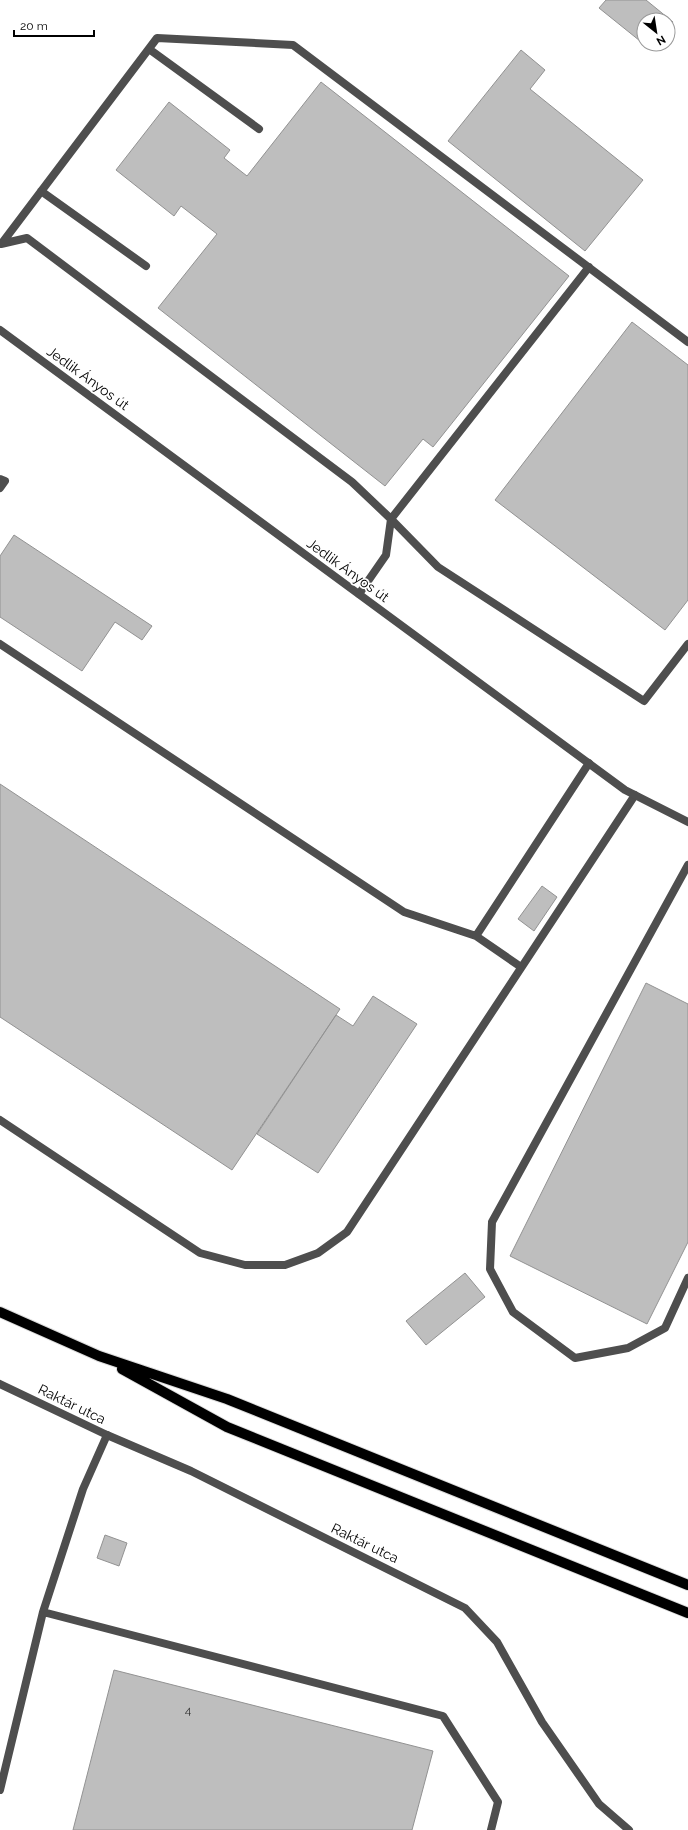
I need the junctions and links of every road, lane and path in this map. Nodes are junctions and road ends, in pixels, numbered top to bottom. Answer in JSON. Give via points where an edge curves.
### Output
{"nodes":[{"id":1,"x":148,"y":49,"type":"junction"},
{"id":2,"x":259,"y":129,"type":"dead end"},
{"id":3,"x":41,"y":191,"type":"junction"},
{"id":4,"x":1,"y":244,"type":"edge"},
{"id":5,"x":146,"y":266,"type":"dead end"},
{"id":6,"x":589,"y":267,"type":"junction"},
{"id":7,"x":0,"y":330,"type":"edge"},
{"id":8,"x":688,"y":342,"type":"edge"},
{"id":9,"x":0,"y":478,"type":"edge"},
{"id":10,"x":0,"y":488,"type":"edge"},
{"id":11,"x":391,"y":519,"type":"junction"},
{"id":12,"x":359,"y":594,"type":"junction"},
{"id":13,"x":0,"y":644,"type":"edge"},
{"id":14,"x":688,"y":644,"type":"edge"},
{"id":15,"x":589,"y":764,"type":"junction"},
{"id":16,"x":635,"y":795,"type":"junction"},
{"id":17,"x":688,"y":822,"type":"edge"},
{"id":18,"x":688,"y":865,"type":"edge"},
{"id":19,"x":476,"y":936,"type":"junction"},
{"id":20,"x":521,"y":967,"type":"junction"},
{"id":21,"x":0,"y":1120,"type":"edge"},
{"id":22,"x":688,"y":1278,"type":"edge"},
{"id":23,"x":0,"y":1312,"type":"edge"},
{"id":24,"x":99,"y":1356,"type":"junction"},
{"id":25,"x":0,"y":1384,"type":"edge"},
{"id":26,"x":107,"y":1435,"type":"junction"},
{"id":27,"x":688,"y":1585,"type":"edge"},
{"id":28,"x":43,"y":1612,"type":"junction"},
{"id":29,"x":688,"y":1613,"type":"edge"},
{"id":30,"x":0,"y":1790,"type":"edge"},
{"id":31,"x":491,"y":1830,"type":"edge"},
{"id":32,"x":629,"y":1830,"type":"edge"}],
"edges":[{"from":1,"to":2,"type":"street"},
{"from":1,"to":3,"type":"street"},
{"from":1,"to":6,"type":"street","via":[[157,38],[293,45]]},
{"from":3,"to":4,"type":"street"},
{"from":3,"to":5,"type":"street"},
{"from":4,"to":11,"type":"street","via":[[27,238],[352,482]]},
{"from":6,"to":8,"type":"street"},
{"from":6,"to":11,"type":"street"},
{"from":7,"to":12,"type":"street","name":"Jedlik Ányos út"},
{"from":9,"to":10,"type":"street","via":[[5,481]]},
{"from":11,"to":12,"type":"street","via":[[386,555]]},
{"from":11,"to":14,"type":"street","via":[[438,567],[644,702]]},
{"from":12,"to":15,"type":"street","name":"Jedlik Ányos út"},
{"from":13,"to":19,"type":"street","via":[[404,912]]},
{"from":15,"to":16,"type":"street","name":"Jedlik Ányos út"},
{"from":15,"to":19,"type":"street"},
{"from":16,"to":17,"type":"street","name":"Jedlik Ányos út"},
{"from":16,"to":20,"type":"street"},
{"from":18,"to":22,"type":"street","via":[[492,1222],[490,1269],[514,1312],[575,1358],[628,1348],[665,1328]]},
{"from":19,"to":20,"type":"street"},
{"from":20,"to":21,"type":"street","via":[[347,1232],[318,1253],[284,1265],[246,1265],[200,1253]]},
{"from":23,"to":24,"type":"main road"},
{"from":24,"to":27,"type":"main road","via":[[227,1399]]},
{"from":24,"to":29,"type":"main road","via":[[227,1427]]},
{"from":25,"to":26,"type":"street","name":"Raktár utca"},
{"from":26,"to":28,"type":"street","via":[[83,1489]]},
{"from":26,"to":32,"type":"street","name":"Raktár utca","via":[[191,1471],[465,1608],[497,1642],[542,1722],[599,1804]]},
{"from":28,"to":30,"type":"street"},
{"from":28,"to":31,"type":"street","via":[[443,1716],[498,1802]]}]}
